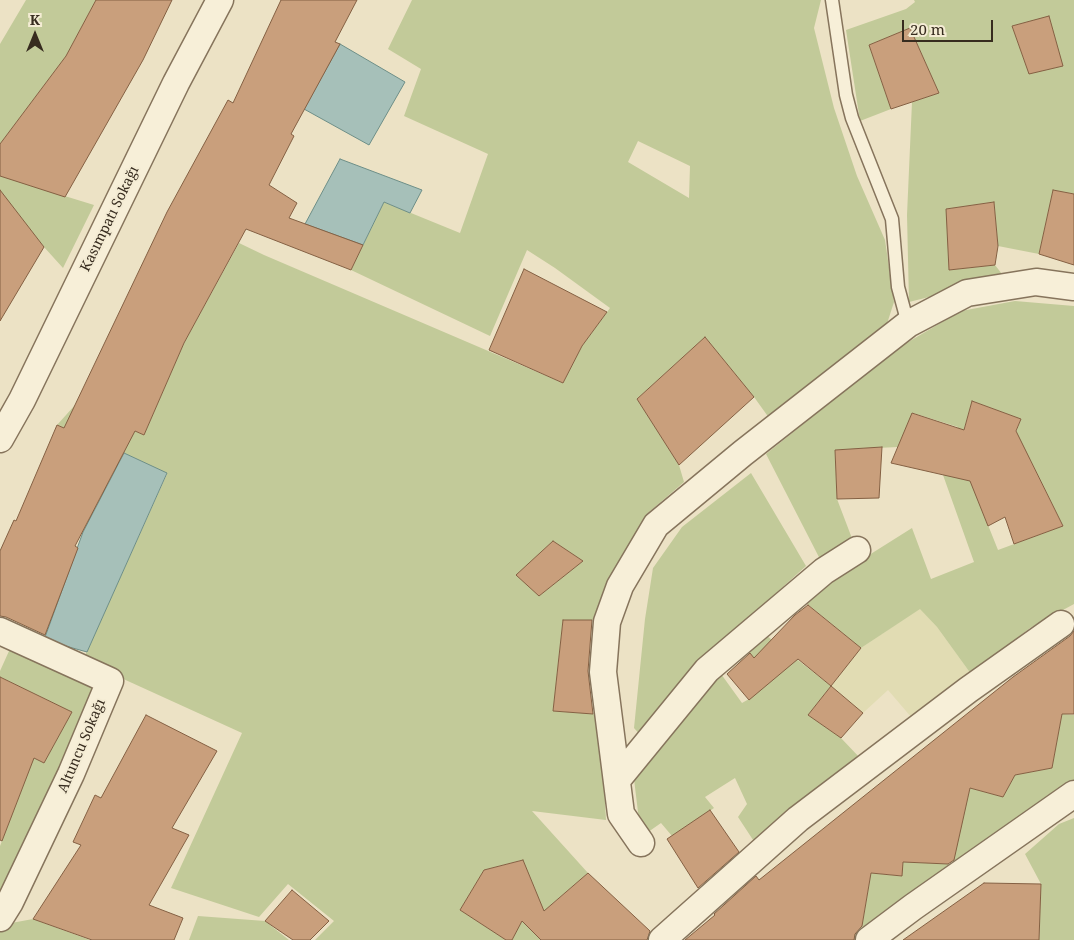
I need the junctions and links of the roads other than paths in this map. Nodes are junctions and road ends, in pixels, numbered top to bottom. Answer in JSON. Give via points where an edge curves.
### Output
{"nodes":[{"id":1,"x":220,"y":0,"type":"edge"},
{"id":2,"x":832,"y":0,"type":"edge"},
{"id":3,"x":1074,"y":287,"type":"edge"},
{"id":4,"x":908,"y":324,"type":"junction"},
{"id":5,"x":0,"y":439,"type":"edge"},
{"id":6,"x":857,"y":550,"type":"dead end"},
{"id":7,"x":1061,"y":624,"type":"dead end"},
{"id":8,"x":0,"y":631,"type":"edge"},
{"id":9,"x":617,"y":780,"type":"junction"},
{"id":10,"x":1074,"y":794,"type":"edge"},
{"id":11,"x":641,"y":843,"type":"dead end"},
{"id":12,"x":0,"y":918,"type":"edge"},
{"id":13,"x":662,"y":940,"type":"edge"},
{"id":14,"x":870,"y":940,"type":"edge"}],
"edges":[{"from":1,"to":5,"type":"street","name":"Kasımpatı Sokağı"},
{"from":2,"to":4,"type":"lane","via":[[852,118],[892,219],[898,287]]},
{"from":3,"to":4,"type":"street","via":[[1036,282],[968,293]]},
{"from":4,"to":9,"type":"street","via":[[743,453],[656,526],[620,586],[607,622],[603,672]]},
{"from":6,"to":9,"type":"street","via":[[824,571],[706,670]]},
{"from":7,"to":13,"type":"street","via":[[798,819]]},
{"from":8,"to":12,"type":"street","name":"Altuncu Sokağı","via":[[110,681],[72,774]]},
{"from":9,"to":11,"type":"street","via":[[621,814]]},
{"from":10,"to":14,"type":"street"}]}
